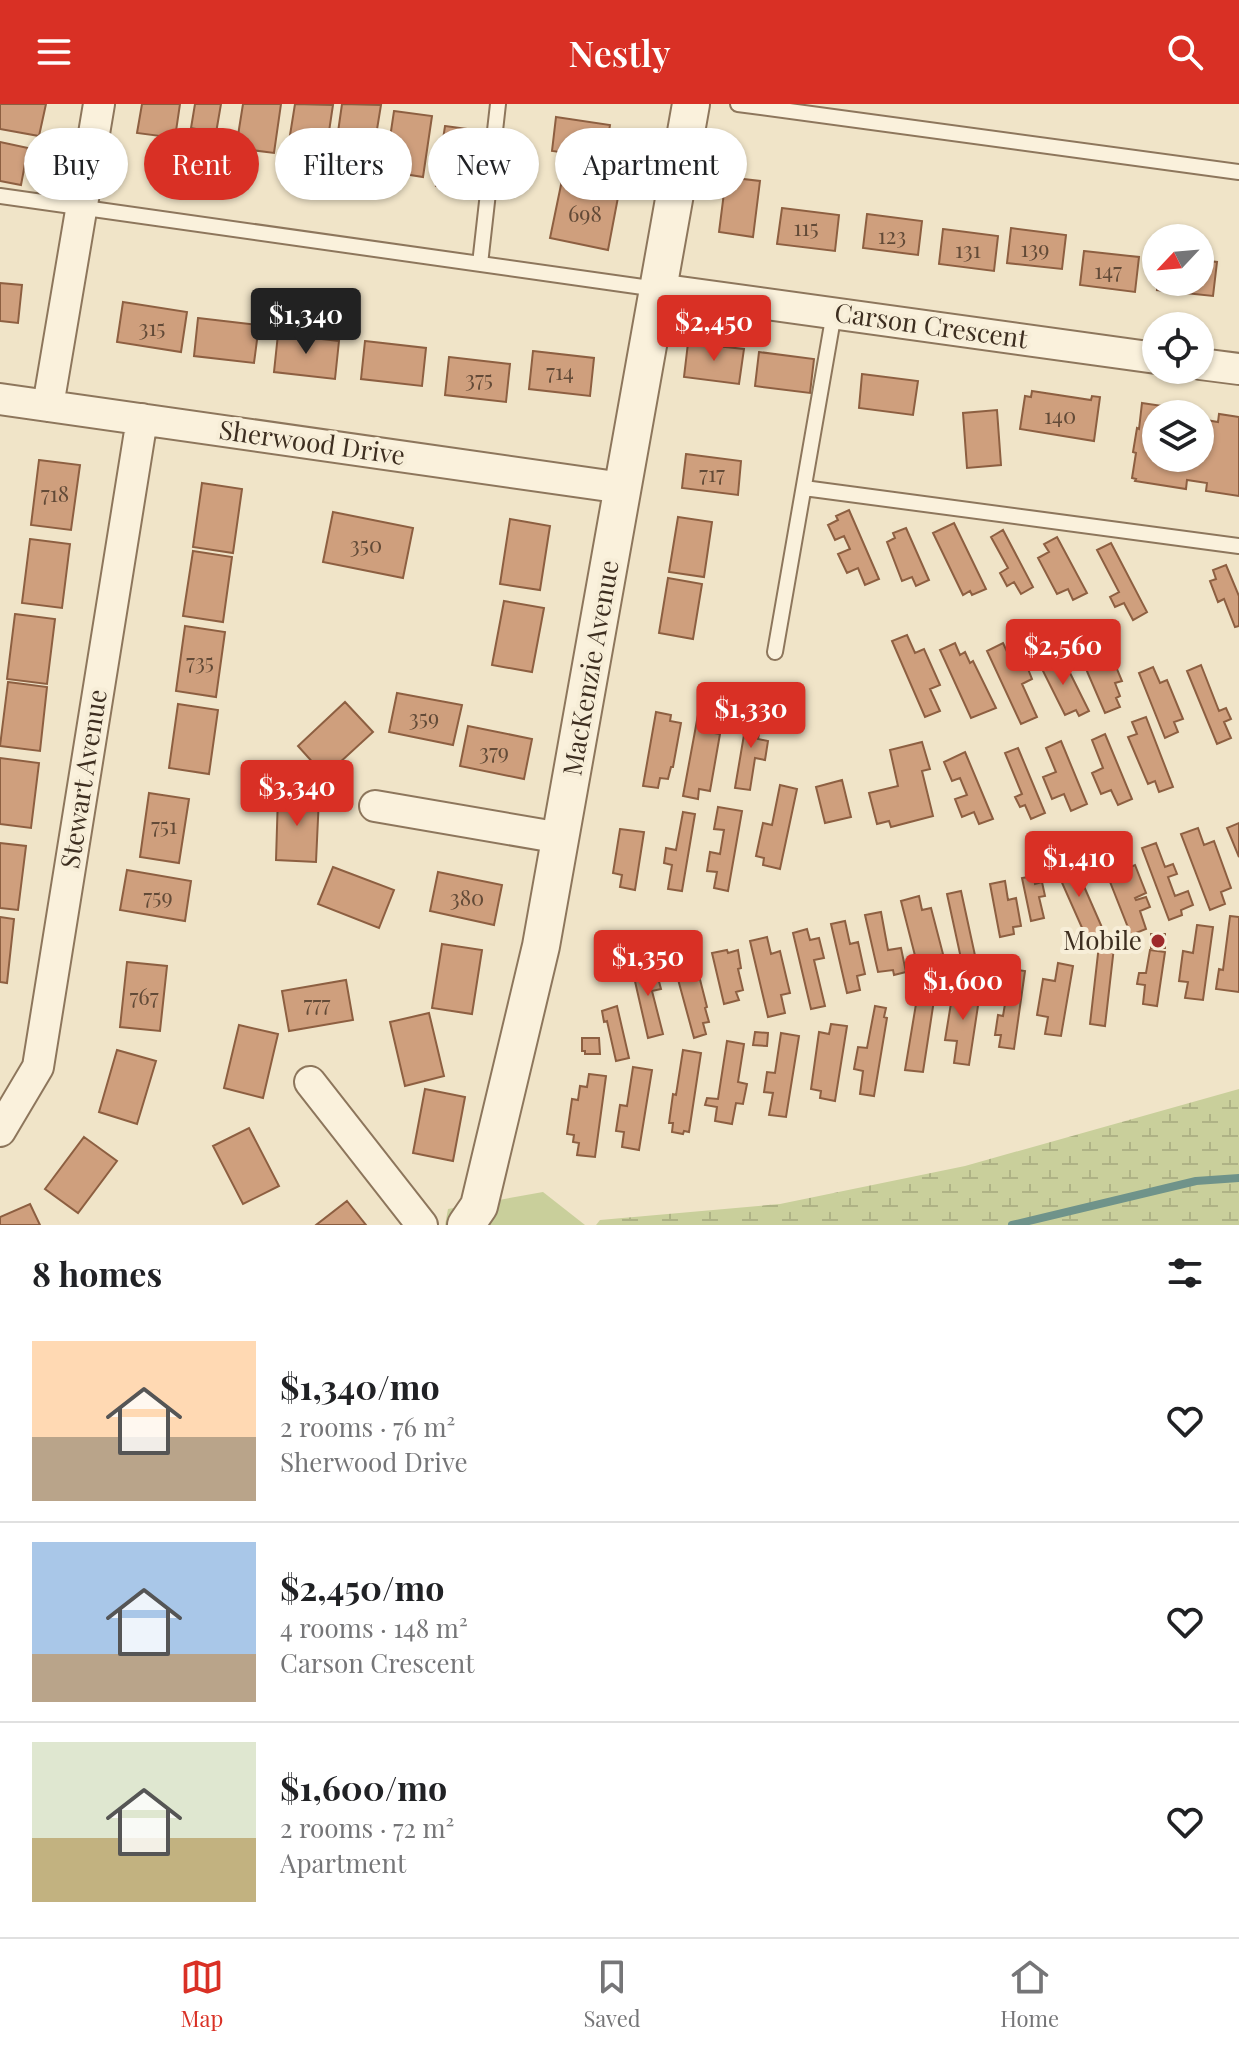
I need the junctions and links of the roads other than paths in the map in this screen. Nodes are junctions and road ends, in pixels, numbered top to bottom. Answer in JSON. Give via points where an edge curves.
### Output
{"nodes":[{"id":1,"x":99,"y":104,"type":"edge"},
{"id":2,"x":498,"y":104,"type":"edge"},
{"id":3,"x":691,"y":104,"type":"edge"},
{"id":4,"x":738,"y":104,"type":"edge"},
{"id":5,"x":1239,"y":172,"type":"edge"},
{"id":6,"x":0,"y":196,"type":"edge"},
{"id":7,"x":81,"y":207,"type":"junction"},
{"id":8,"x":480,"y":264,"type":"junction"},
{"id":9,"x":658,"y":289,"type":"junction"},
{"id":10,"x":834,"y":313,"type":"junction"},
{"id":11,"x":1142,"y":356,"type":"edge"},
{"id":12,"x":1214,"y":366,"type":"edge"},
{"id":13,"x":1239,"y":369,"type":"edge"},
{"id":14,"x":0,"y":399,"type":"edge"},
{"id":15,"x":48,"y":406,"type":"junction"},
{"id":16,"x":142,"y":419,"type":"junction"},
{"id":17,"x":623,"y":488,"type":"junction"},
{"id":18,"x":804,"y":488,"type":"junction"},
{"id":19,"x":1239,"y":546,"type":"edge"},
{"id":20,"x":775,"y":652,"type":"dead end"},
{"id":21,"x":375,"y":806,"type":"dead end"},
{"id":22,"x":561,"y":838,"type":"junction"},
{"id":23,"x":310,"y":1082,"type":"dead end"},
{"id":24,"x":0,"y":1131,"type":"edge"},
{"id":25,"x":477,"y":1216,"type":"edge"},
{"id":26,"x":422,"y":1225,"type":"edge"}],
"edges":[{"from":1,"to":7,"type":"street"},
{"from":2,"to":8,"type":"lane"},
{"from":3,"to":9,"type":"street","name":"MacKenzie Avenue"},
{"from":4,"to":5,"type":"lane"},
{"from":6,"to":7,"type":"lane"},
{"from":7,"to":8,"type":"lane"},
{"from":7,"to":15,"type":"street"},
{"from":8,"to":9,"type":"lane"},
{"from":9,"to":10,"type":"street","name":"Carson Crescent"},
{"from":9,"to":17,"type":"street","name":"MacKenzie Avenue"},
{"from":10,"to":11,"type":"street","name":"Carson Crescent"},
{"from":10,"to":18,"type":"lane"},
{"from":12,"to":13,"type":"street"},
{"from":14,"to":15,"type":"street","name":"Sherwood Drive"},
{"from":15,"to":16,"type":"street","name":"Sherwood Drive"},
{"from":16,"to":17,"type":"street","name":"Sherwood Drive"},
{"from":16,"to":24,"type":"street","name":"Stewart Avenue","via":[[38,1067]]},
{"from":17,"to":22,"type":"street","name":"MacKenzie Avenue"},
{"from":18,"to":19,"type":"lane"},
{"from":18,"to":20,"type":"lane"},
{"from":21,"to":22,"type":"street"},
{"from":22,"to":25,"type":"street","name":"MacKenzie Avenue"},
{"from":23,"to":26,"type":"street"}]}
